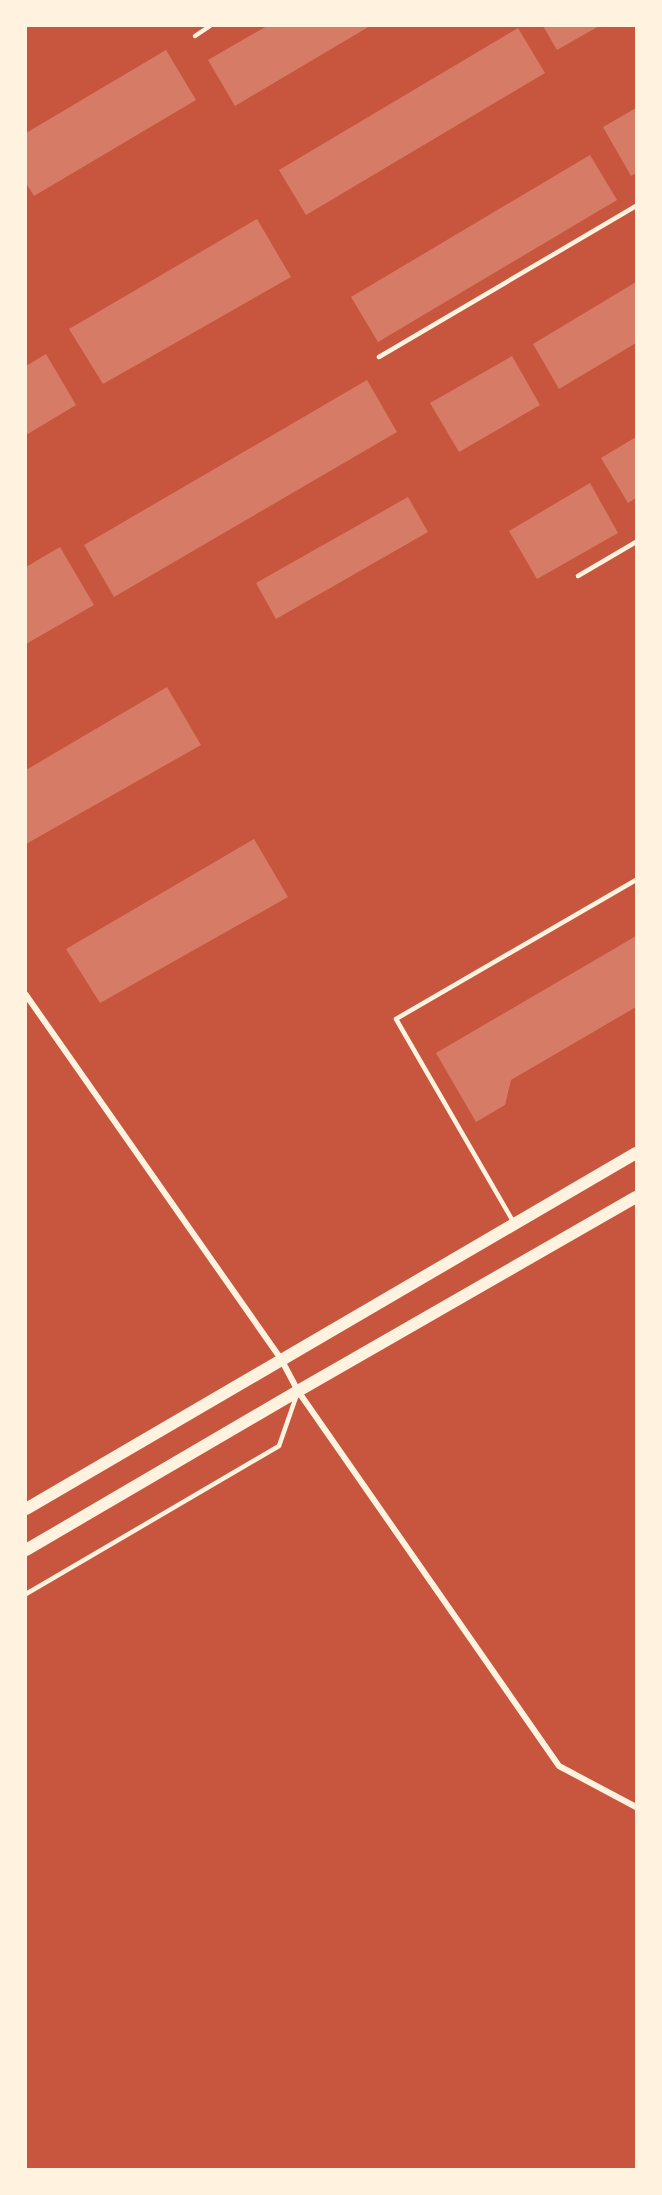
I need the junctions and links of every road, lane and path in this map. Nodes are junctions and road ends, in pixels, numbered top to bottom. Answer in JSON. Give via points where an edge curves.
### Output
{"nodes":[{"id":1,"x":210,"y":26,"type":"edge"},
{"id":2,"x":195,"y":36,"type":"dead end"},
{"id":3,"x":636,"y":206,"type":"edge"},
{"id":4,"x":379,"y":357,"type":"dead end"},
{"id":5,"x":636,"y":542,"type":"edge"},
{"id":6,"x":578,"y":576,"type":"dead end"},
{"id":7,"x":636,"y":880,"type":"edge"},
{"id":8,"x":26,"y":995,"type":"edge"},
{"id":9,"x":636,"y":1153,"type":"edge"},
{"id":10,"x":636,"y":1197,"type":"edge"},
{"id":11,"x":514,"y":1224,"type":"junction"},
{"id":12,"x":281,"y":1359,"type":"junction"},
{"id":13,"x":298,"y":1391,"type":"junction"},
{"id":14,"x":26,"y":1509,"type":"edge"},
{"id":15,"x":26,"y":1550,"type":"edge"},
{"id":16,"x":26,"y":1594,"type":"edge"},
{"id":17,"x":636,"y":1807,"type":"edge"}],
"edges":[{"from":1,"to":2,"type":"lane"},
{"from":3,"to":4,"type":"lane"},
{"from":5,"to":6,"type":"lane"},
{"from":7,"to":11,"type":"lane","via":[[396,1019]]},
{"from":8,"to":12,"type":"street"},
{"from":9,"to":11,"type":"main road"},
{"from":10,"to":13,"type":"main road"},
{"from":11,"to":12,"type":"main road"},
{"from":12,"to":13,"type":"street"},
{"from":12,"to":14,"type":"main road"},
{"from":13,"to":15,"type":"main road"},
{"from":13,"to":16,"type":"lane","via":[[279,1446]]},
{"from":13,"to":17,"type":"street","via":[[559,1766]]}]}
